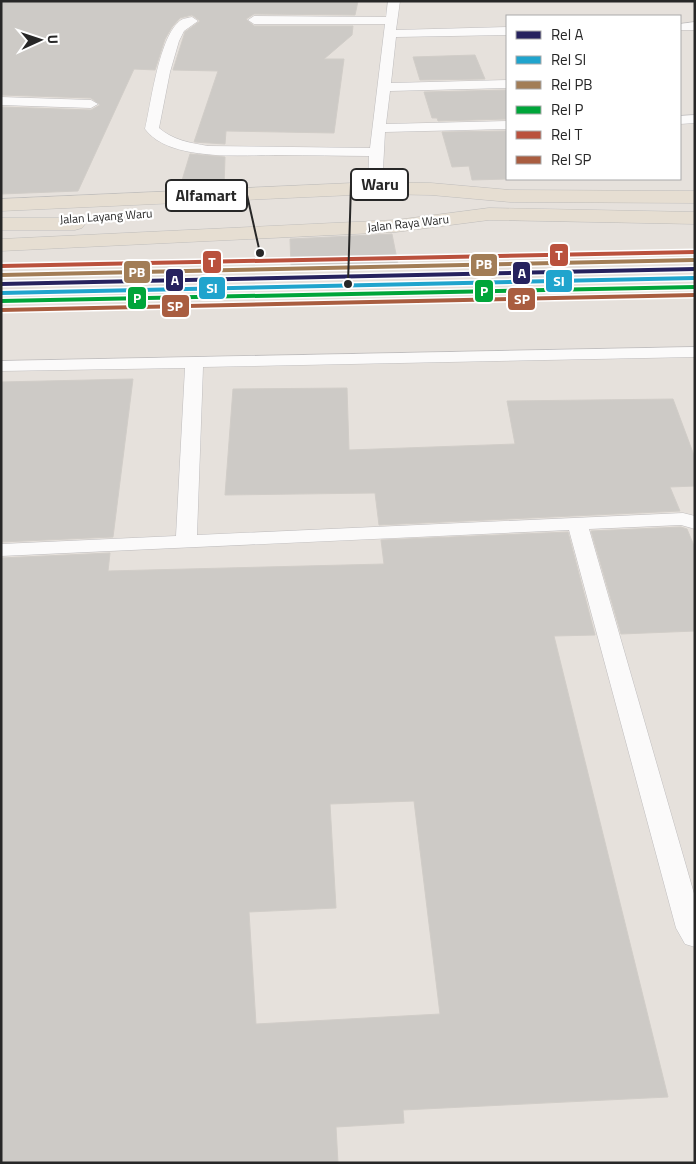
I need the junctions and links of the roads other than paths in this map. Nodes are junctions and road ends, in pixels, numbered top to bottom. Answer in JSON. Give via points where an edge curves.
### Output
{"nodes":[{"id":1,"x":394,"y":1,"type":"edge"},
{"id":2,"x":254,"y":20,"type":"dead end"},
{"id":3,"x":192,"y":21,"type":"dead end"},
{"id":4,"x":695,"y":26,"type":"edge"},
{"id":5,"x":681,"y":27,"type":"edge"},
{"id":6,"x":391,"y":28,"type":"junction"},
{"id":7,"x":506,"y":31,"type":"edge"},
{"id":8,"x":506,"y":84,"type":"edge"},
{"id":9,"x":385,"y":87,"type":"junction"},
{"id":10,"x":1,"y":101,"type":"edge"},
{"id":11,"x":91,"y":104,"type":"dead end"},
{"id":12,"x":695,"y":119,"type":"edge"},
{"id":13,"x":681,"y":120,"type":"edge"},
{"id":14,"x":506,"y":125,"type":"edge"},
{"id":15,"x":378,"y":128,"type":"junction"},
{"id":16,"x":376,"y":152,"type":"junction"},
{"id":17,"x":375,"y":188,"type":"junction"},
{"id":18,"x":510,"y":196,"type":"junction"},
{"id":19,"x":695,"y":197,"type":"edge"},
{"id":20,"x":1,"y":205,"type":"edge"},
{"id":21,"x":489,"y":214,"type":"junction"},
{"id":22,"x":695,"y":218,"type":"edge"},
{"id":23,"x":2,"y":224,"type":"edge"},
{"id":24,"x":1,"y":245,"type":"edge"},
{"id":25,"x":695,"y":352,"type":"edge"},
{"id":26,"x":194,"y":364,"type":"junction"},
{"id":27,"x":1,"y":366,"type":"edge"},
{"id":28,"x":695,"y":523,"type":"edge"},
{"id":29,"x":577,"y":524,"type":"junction"},
{"id":30,"x":186,"y":541,"type":"junction"},
{"id":31,"x":1,"y":550,"type":"edge"},
{"id":32,"x":695,"y":936,"type":"edge"}],
"edges":[{"from":1,"to":6,"type":"lane"},
{"from":2,"to":6,"type":"lane"},
{"from":3,"to":16,"type":"lane","via":[[179,29],[168,53],[152,130],[162,139],[208,150]]},
{"from":4,"to":5,"type":"lane"},
{"from":6,"to":7,"type":"lane"},
{"from":6,"to":9,"type":"lane"},
{"from":8,"to":9,"type":"lane"},
{"from":9,"to":15,"type":"lane"},
{"from":10,"to":11,"type":"lane"},
{"from":12,"to":13,"type":"lane"},
{"from":14,"to":15,"type":"lane"},
{"from":15,"to":16,"type":"lane"},
{"from":16,"to":17,"type":"lane"},
{"from":17,"to":18,"type":"highway","name":"Jalan Raya Waru"},
{"from":17,"to":20,"type":"highway","name":"Jalan Raya Waru"},
{"from":18,"to":19,"type":"highway","name":"Jalan Raya Waru"},
{"from":18,"to":23,"type":"highway","name":"Jalan Layang Waru","via":[[125,213]]},
{"from":21,"to":22,"type":"highway","name":"Jalan Raya Waru"},
{"from":21,"to":23,"type":"highway","name":"Jalan Layang Waru","via":[[318,215],[127,224]]},
{"from":21,"to":24,"type":"highway","name":"Jalan Raya Waru","via":[[396,226]]},
{"from":25,"to":26,"type":"lane"},
{"from":26,"to":27,"type":"lane"},
{"from":26,"to":30,"type":"lane"},
{"from":28,"to":29,"type":"lane","via":[[683,519]]},
{"from":29,"to":30,"type":"lane"},
{"from":29,"to":32,"type":"lane","via":[[690,928]]},
{"from":30,"to":31,"type":"lane"}]}
